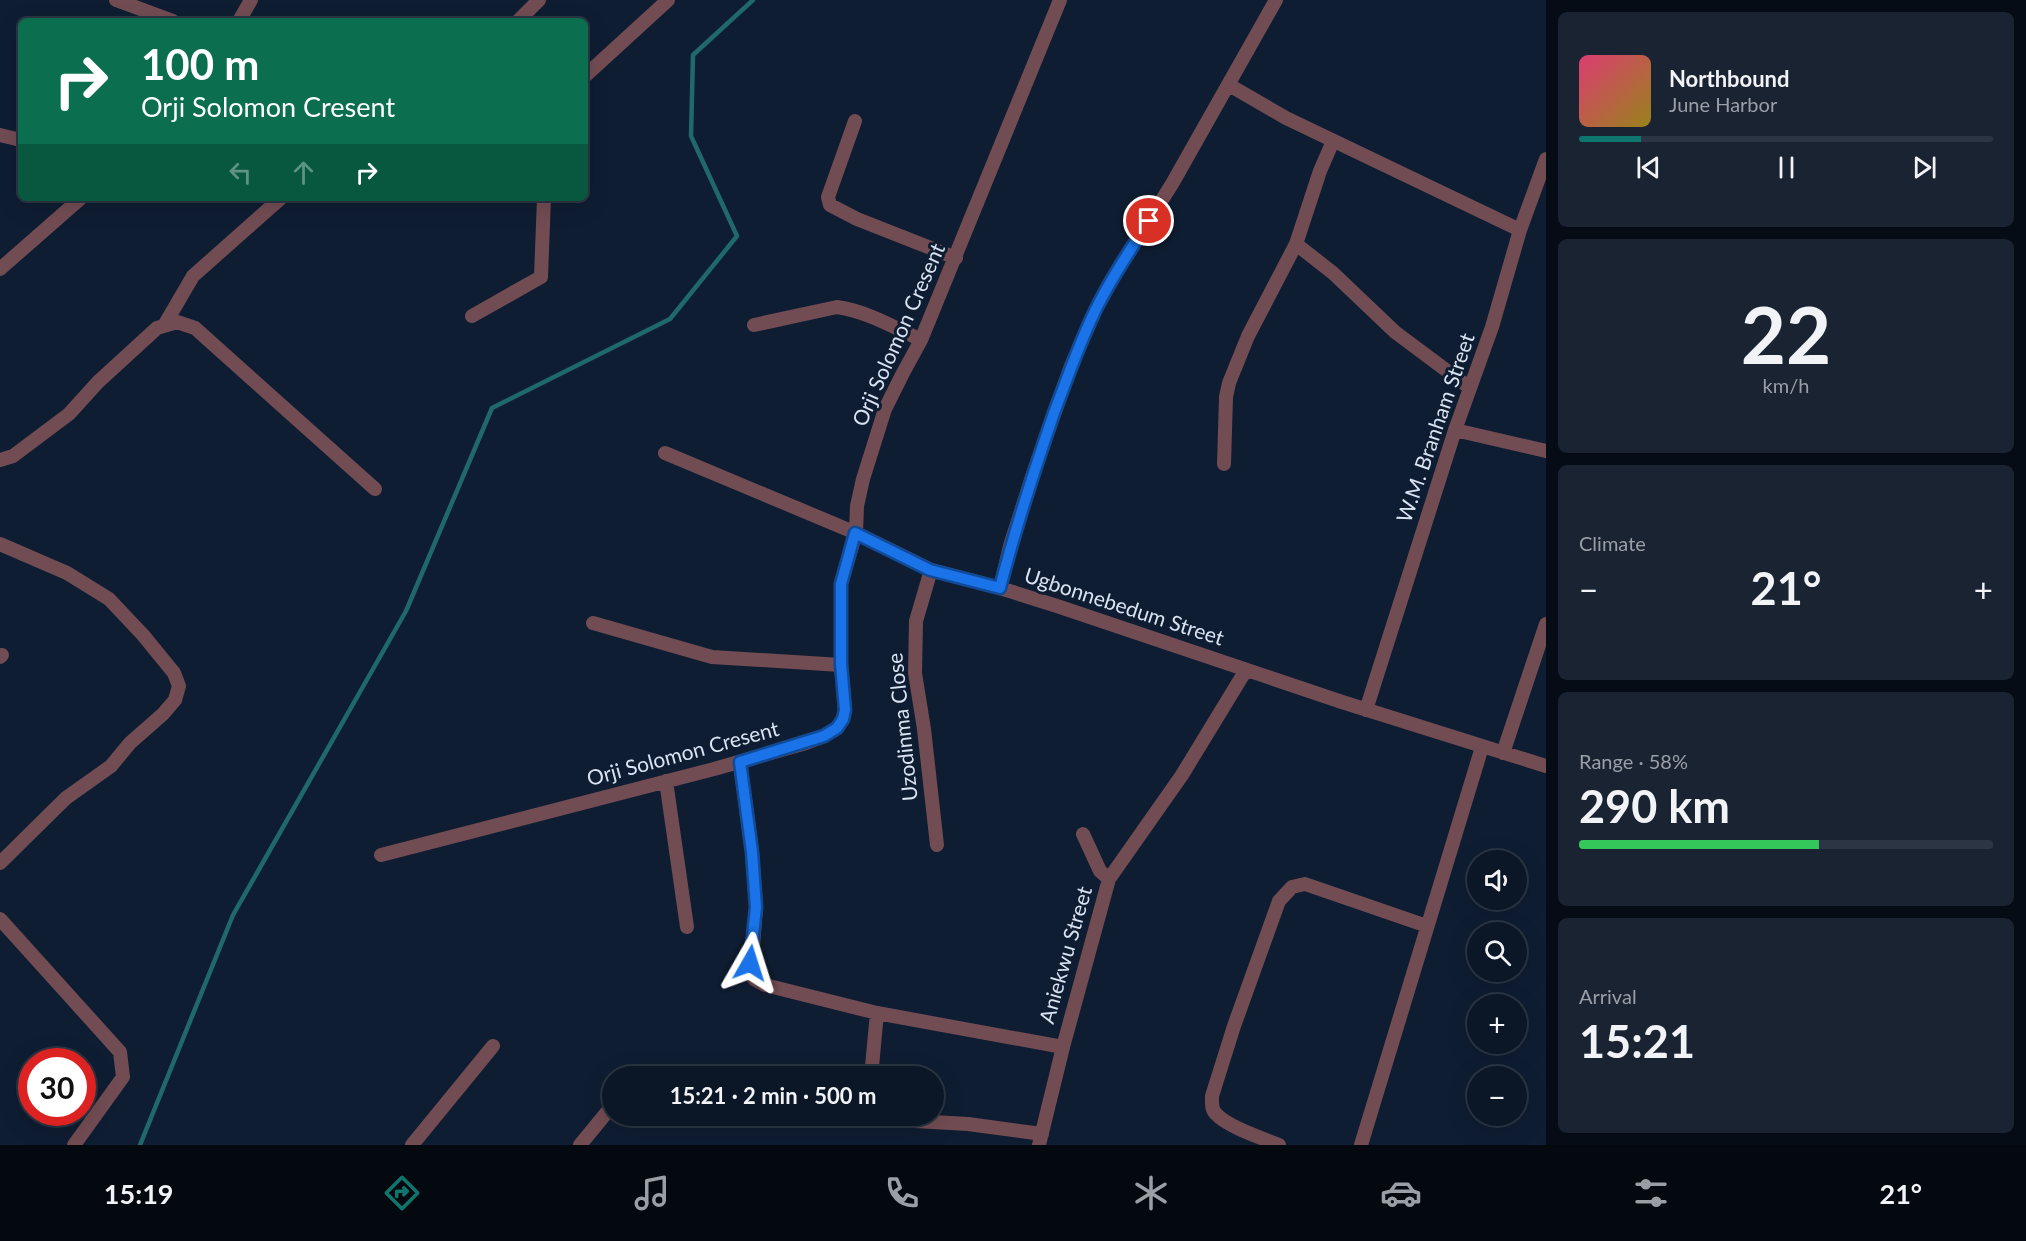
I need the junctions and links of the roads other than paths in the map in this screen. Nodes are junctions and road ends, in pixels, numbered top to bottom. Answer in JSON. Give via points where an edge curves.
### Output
{"nodes":[{"id":1,"x":116,"y":0,"type":"edge"},
{"id":2,"x":250,"y":0,"type":"edge"},
{"id":3,"x":539,"y":0,"type":"edge"},
{"id":4,"x":668,"y":0,"type":"edge"},
{"id":5,"x":1060,"y":0,"type":"edge"},
{"id":6,"x":1276,"y":0,"type":"edge"},
{"id":7,"x":165,"y":18,"type":"edge"},
{"id":8,"x":241,"y":18,"type":"edge"},
{"id":9,"x":521,"y":18,"type":"edge"},
{"id":10,"x":588,"y":73,"type":"edge"},
{"id":11,"x":1229,"y":85,"type":"junction"},
{"id":12,"x":855,"y":121,"type":"dead end"},
{"id":13,"x":0,"y":135,"type":"edge"},
{"id":14,"x":18,"y":139,"type":"edge"},
{"id":15,"x":1333,"y":141,"type":"junction"},
{"id":16,"x":1546,"y":159,"type":"edge"},
{"id":17,"x":78,"y":201,"type":"edge"},
{"id":18,"x":278,"y":201,"type":"edge"},
{"id":19,"x":544,"y":201,"type":"edge"},
{"id":20,"x":1520,"y":230,"type":"junction"},
{"id":21,"x":1296,"y":244,"type":"junction"},
{"id":22,"x":956,"y":258,"type":"junction"},
{"id":23,"x":0,"y":269,"type":"edge"},
{"id":24,"x":472,"y":316,"type":"dead end"},
{"id":25,"x":165,"y":324,"type":"junction"},
{"id":26,"x":754,"y":325,"type":"dead end"},
{"id":27,"x":921,"y":340,"type":"junction"},
{"id":28,"x":1470,"y":388,"type":"junction"},
{"id":29,"x":1455,"y":430,"type":"junction"},
{"id":30,"x":1546,"y":451,"type":"edge"},
{"id":31,"x":665,"y":453,"type":"dead end"},
{"id":32,"x":0,"y":460,"type":"edge"},
{"id":33,"x":1224,"y":464,"type":"dead end"},
{"id":34,"x":375,"y":489,"type":"dead end"},
{"id":35,"x":855,"y":533,"type":"junction"},
{"id":36,"x":0,"y":544,"type":"edge"},
{"id":37,"x":930,"y":570,"type":"junction"},
{"id":38,"x":1000,"y":588,"type":"junction"},
{"id":39,"x":593,"y":623,"type":"dead end"},
{"id":40,"x":1546,"y":624,"type":"edge"},
{"id":41,"x":841,"y":664,"type":"junction"},
{"id":42,"x":1246,"y":670,"type":"junction"},
{"id":43,"x":1366,"y":710,"type":"junction"},
{"id":44,"x":1482,"y":747,"type":"junction"},
{"id":45,"x":1503,"y":753,"type":"junction"},
{"id":46,"x":740,"y":762,"type":"junction"},
{"id":47,"x":1546,"y":766,"type":"edge"},
{"id":48,"x":666,"y":781,"type":"junction"},
{"id":49,"x":1083,"y":834,"type":"dead end"},
{"id":50,"x":937,"y":845,"type":"dead end"},
{"id":51,"x":381,"y":855,"type":"dead end"},
{"id":52,"x":0,"y":863,"type":"edge"},
{"id":53,"x":1109,"y":879,"type":"junction"},
{"id":54,"x":0,"y":919,"type":"edge"},
{"id":55,"x":1427,"y":926,"type":"junction"},
{"id":56,"x":687,"y":927,"type":"dead end"},
{"id":57,"x":878,"y":1013,"type":"junction"},
{"id":58,"x":493,"y":1046,"type":"dead end"},
{"id":59,"x":1063,"y":1047,"type":"junction"},
{"id":60,"x":873,"y":1066,"type":"edge"},
{"id":61,"x":602,"y":1118,"type":"edge"},
{"id":62,"x":944,"y":1123,"type":"edge"},
{"id":63,"x":1041,"y":1139,"type":"edge"},
{"id":64,"x":74,"y":1145,"type":"edge"},
{"id":65,"x":412,"y":1145,"type":"edge"},
{"id":66,"x":580,"y":1145,"type":"edge"},
{"id":67,"x":1279,"y":1145,"type":"edge"},
{"id":68,"x":1361,"y":1145,"type":"edge"}],
"edges":[{"from":1,"to":7,"type":"street"},
{"from":2,"to":8,"type":"street"},
{"from":3,"to":9,"type":"street"},
{"from":4,"to":10,"type":"street"},
{"from":5,"to":22,"type":"street","name":"Orji Solomon Cresent"},
{"from":6,"to":11,"type":"street"},
{"from":11,"to":15,"type":"street"},
{"from":11,"to":38,"type":"street","via":[[1095,311],[1033,474]]},
{"from":12,"to":22,"type":"street","via":[[828,197],[830,205]]},
{"from":13,"to":14,"type":"street"},
{"from":15,"to":20,"type":"street"},
{"from":15,"to":21,"type":"street"},
{"from":16,"to":20,"type":"street","name":"W.M. Branham Street"},
{"from":17,"to":23,"type":"street"},
{"from":18,"to":25,"type":"street","via":[[192,276]]},
{"from":19,"to":24,"type":"street","via":[[541,277]]},
{"from":20,"to":28,"type":"street","name":"W.M. Branham Street"},
{"from":21,"to":28,"type":"street","via":[[1395,332]]},
{"from":21,"to":33,"type":"street","via":[[1248,336],[1229,383]]},
{"from":22,"to":27,"type":"street","name":"Orji Solomon Cresent"},
{"from":25,"to":32,"type":"street","via":[[98,382],[69,414],[13,456]]},
{"from":25,"to":34,"type":"street","via":[[177,322],[195,328]]},
{"from":26,"to":27,"type":"street","via":[[837,307]]},
{"from":27,"to":35,"type":"street","name":"Orji Solomon Cresent","via":[[885,409],[863,479]]},
{"from":28,"to":29,"type":"street","name":"W.M. Branham Street"},
{"from":29,"to":30,"type":"street"},
{"from":29,"to":43,"type":"street","name":"W.M. Branham Street"},
{"from":31,"to":35,"type":"street","name":"Ugbonnebedum Street"},
{"from":35,"to":37,"type":"street","name":"Ugbonnebedum Street"},
{"from":35,"to":41,"type":"street","name":"Orji Solomon Cresent","via":[[841,584]]},
{"from":36,"to":52,"type":"street","via":[[67,573],[109,599],[168,665],[179,686],[175,700],[111,766],[66,798]]},
{"from":37,"to":38,"type":"street","name":"Ugbonnebedum Street"},
{"from":37,"to":50,"type":"street","name":"Uzodinma Close","via":[[916,621],[915,673]]},
{"from":38,"to":42,"type":"street","name":"Ugbonnebedum Street"},
{"from":39,"to":41,"type":"street","via":[[712,657]]},
{"from":40,"to":45,"type":"street"},
{"from":41,"to":46,"type":"street","name":"Orji Solomon Cresent","via":[[845,710],[837,728],[806,743]]},
{"from":42,"to":43,"type":"street","name":"Ugbonnebedum Street"},
{"from":42,"to":53,"type":"street","name":"Aniekwu Street","via":[[1182,776]]},
{"from":43,"to":44,"type":"street","name":"Ugbonnebedum Street"},
{"from":44,"to":45,"type":"street","name":"Ugbonnebedum Street"},
{"from":44,"to":55,"type":"street"},
{"from":45,"to":47,"type":"street","name":"Ugbonnebedum Street"},
{"from":46,"to":48,"type":"street","name":"Orji Solomon Cresent"},
{"from":46,"to":57,"type":"street","via":[[756,907],[751,974],[765,985]]},
{"from":48,"to":51,"type":"street","name":"Orji Solomon Cresent"},
{"from":48,"to":56,"type":"street"},
{"from":49,"to":53,"type":"street","via":[[1100,871]]},
{"from":53,"to":59,"type":"street","name":"Aniekwu Street"},
{"from":54,"to":64,"type":"street","via":[[120,1052],[123,1077]]},
{"from":55,"to":67,"type":"street","via":[[1305,884],[1292,887],[1279,901],[1212,1096],[1217,1116]]},
{"from":55,"to":68,"type":"street"},
{"from":57,"to":59,"type":"street"},
{"from":57,"to":60,"type":"street"},
{"from":58,"to":65,"type":"street"},
{"from":59,"to":63,"type":"street","name":"Aniekwu Street"},
{"from":61,"to":66,"type":"street"},
{"from":62,"to":63,"type":"street"}]}
